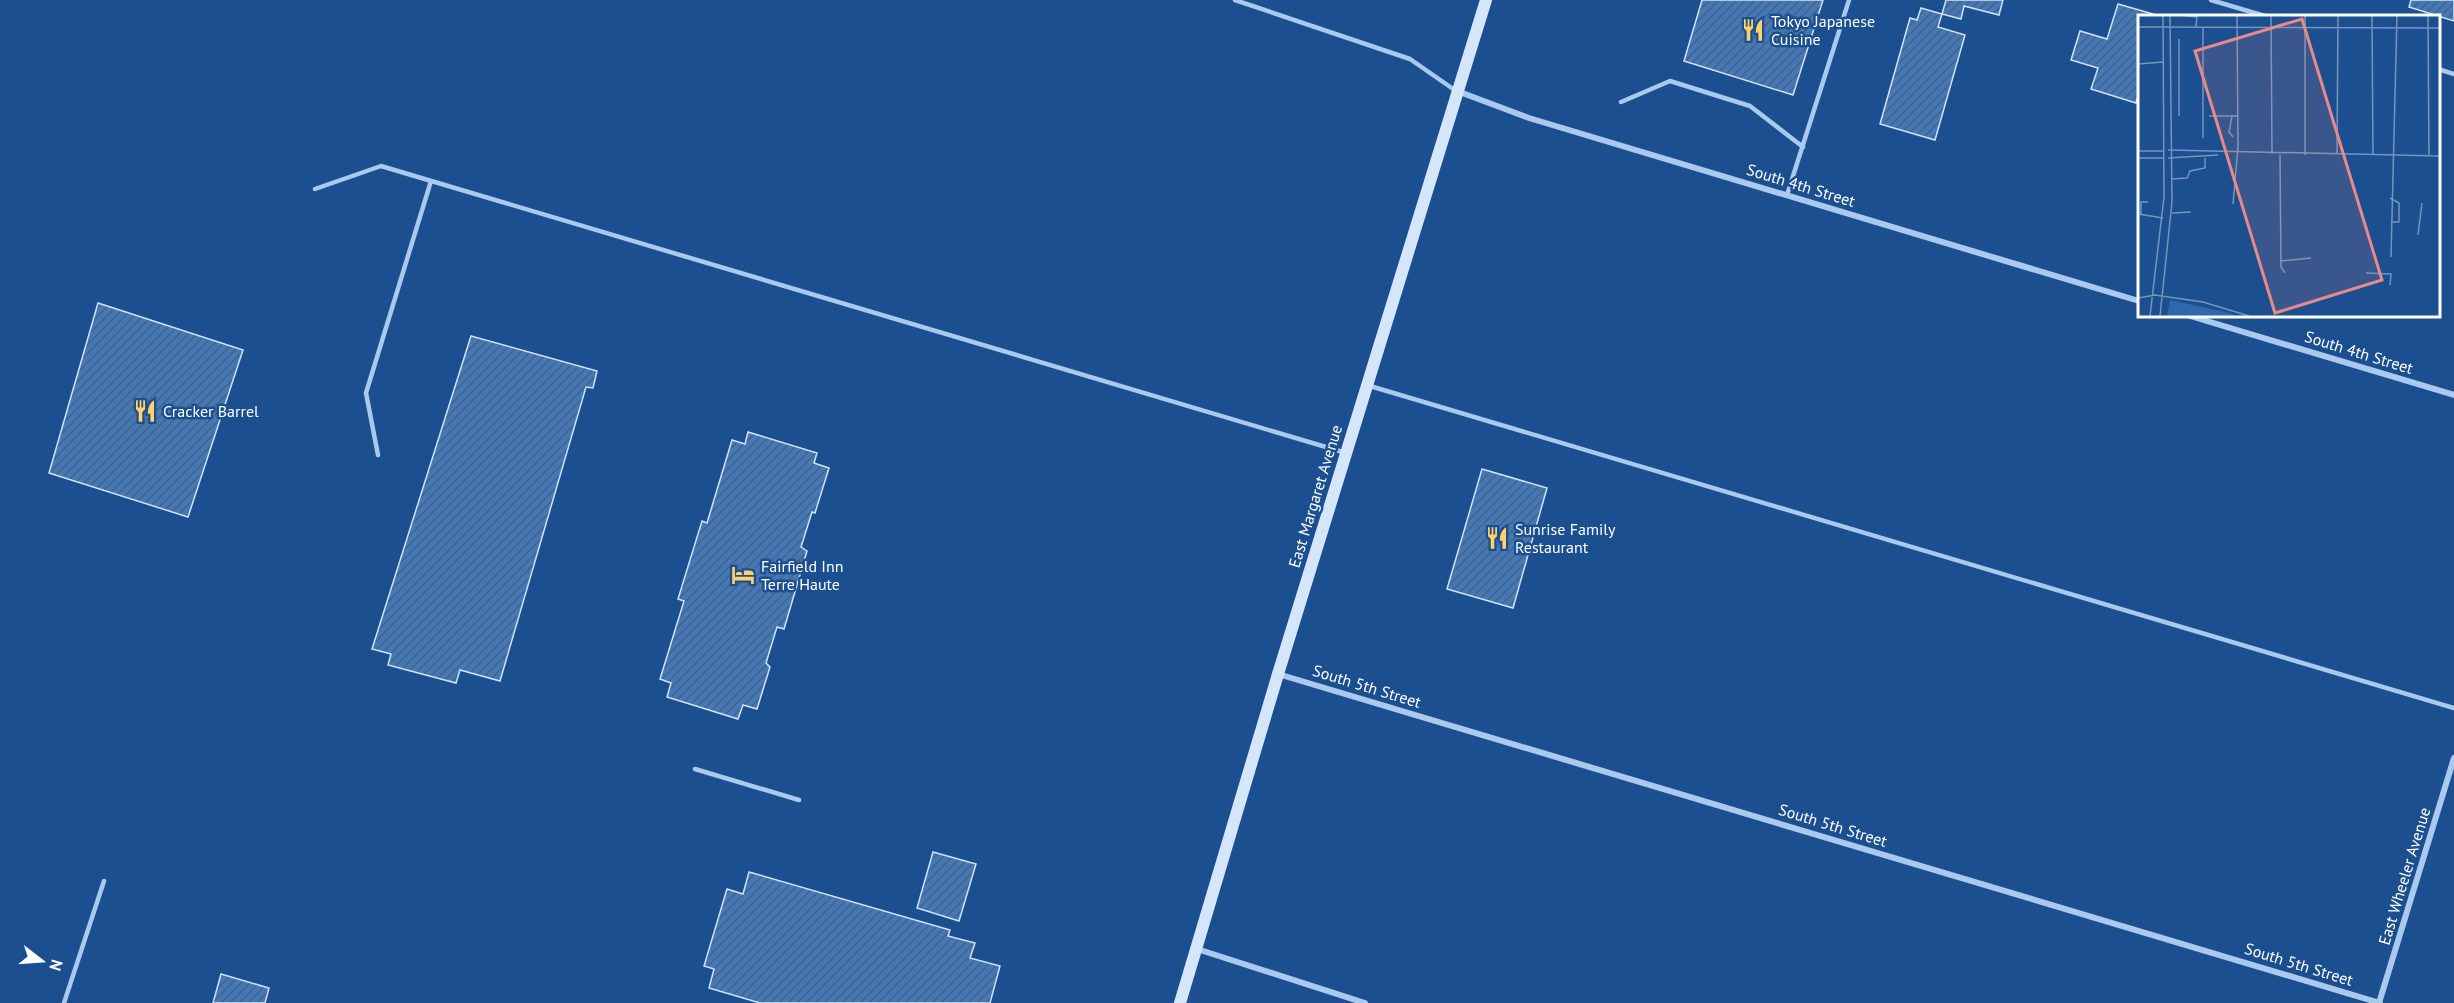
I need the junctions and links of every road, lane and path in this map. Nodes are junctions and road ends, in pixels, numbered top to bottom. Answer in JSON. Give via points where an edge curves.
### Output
{"nodes":[{"id":1,"x":1235,"y":0,"type":"edge"},
{"id":2,"x":1486,"y":0,"type":"edge"},
{"id":3,"x":1849,"y":0,"type":"edge"},
{"id":4,"x":2211,"y":0,"type":"edge"},
{"id":5,"x":2262,"y":15,"type":"edge"},
{"id":6,"x":2439,"y":69,"type":"edge"},
{"id":7,"x":2454,"y":74,"type":"edge"},
{"id":8,"x":1456,"y":91,"type":"junction"},
{"id":9,"x":1621,"y":102,"type":"dead end"},
{"id":10,"x":1803,"y":147,"type":"junction"},
{"id":11,"x":431,"y":181,"type":"junction"},
{"id":12,"x":315,"y":189,"type":"dead end"},
{"id":13,"x":1787,"y":195,"type":"junction"},
{"id":14,"x":2138,"y":301,"type":"edge"},
{"id":15,"x":2190,"y":316,"type":"edge"},
{"id":16,"x":1366,"y":385,"type":"junction"},
{"id":17,"x":2454,"y":395,"type":"edge"},
{"id":18,"x":1346,"y":453,"type":"junction"},
{"id":19,"x":378,"y":455,"type":"dead end"},
{"id":20,"x":1278,"y":674,"type":"junction"},
{"id":21,"x":2454,"y":708,"type":"edge"},
{"id":22,"x":2454,"y":758,"type":"edge"},
{"id":23,"x":695,"y":769,"type":"dead end"},
{"id":24,"x":799,"y":800,"type":"dead end"},
{"id":25,"x":104,"y":881,"type":"dead end"},
{"id":26,"x":1197,"y":949,"type":"junction"},
{"id":27,"x":64,"y":1003,"type":"edge"},
{"id":28,"x":1180,"y":1003,"type":"edge"},
{"id":29,"x":1365,"y":1003,"type":"edge"},
{"id":30,"x":2380,"y":1003,"type":"edge"}],
"edges":[{"from":1,"to":8,"type":"lane","via":[[1410,59]]},
{"from":2,"to":8,"type":"main road","name":"East Margaret Avenue"},
{"from":3,"to":10,"type":"lane"},
{"from":4,"to":5,"type":"lane"},
{"from":6,"to":7,"type":"lane"},
{"from":8,"to":13,"type":"street","name":"South 4th Street","via":[[1528,118]]},
{"from":8,"to":16,"type":"main road","name":"East Margaret Avenue"},
{"from":9,"to":10,"type":"lane","via":[[1670,81],[1750,105]]},
{"from":10,"to":13,"type":"lane"},
{"from":11,"to":12,"type":"lane","via":[[381,166]]},
{"from":11,"to":18,"type":"lane"},
{"from":11,"to":19,"type":"lane","via":[[366,393]]},
{"from":13,"to":14,"type":"street","name":"South 4th Street"},
{"from":15,"to":17,"type":"street","name":"South 4th Street"},
{"from":16,"to":18,"type":"main road","name":"East Margaret Avenue"},
{"from":16,"to":21,"type":"lane"},
{"from":18,"to":20,"type":"main road","name":"East Margaret Avenue"},
{"from":20,"to":26,"type":"main road","name":"East Margaret Avenue"},
{"from":20,"to":30,"type":"street","name":"South 5th Street"},
{"from":22,"to":30,"type":"street","name":"East Wheeler Avenue"},
{"from":23,"to":24,"type":"lane"},
{"from":25,"to":27,"type":"lane"},
{"from":26,"to":28,"type":"main road","name":"East Margaret Avenue"},
{"from":26,"to":29,"type":"street"}]}
